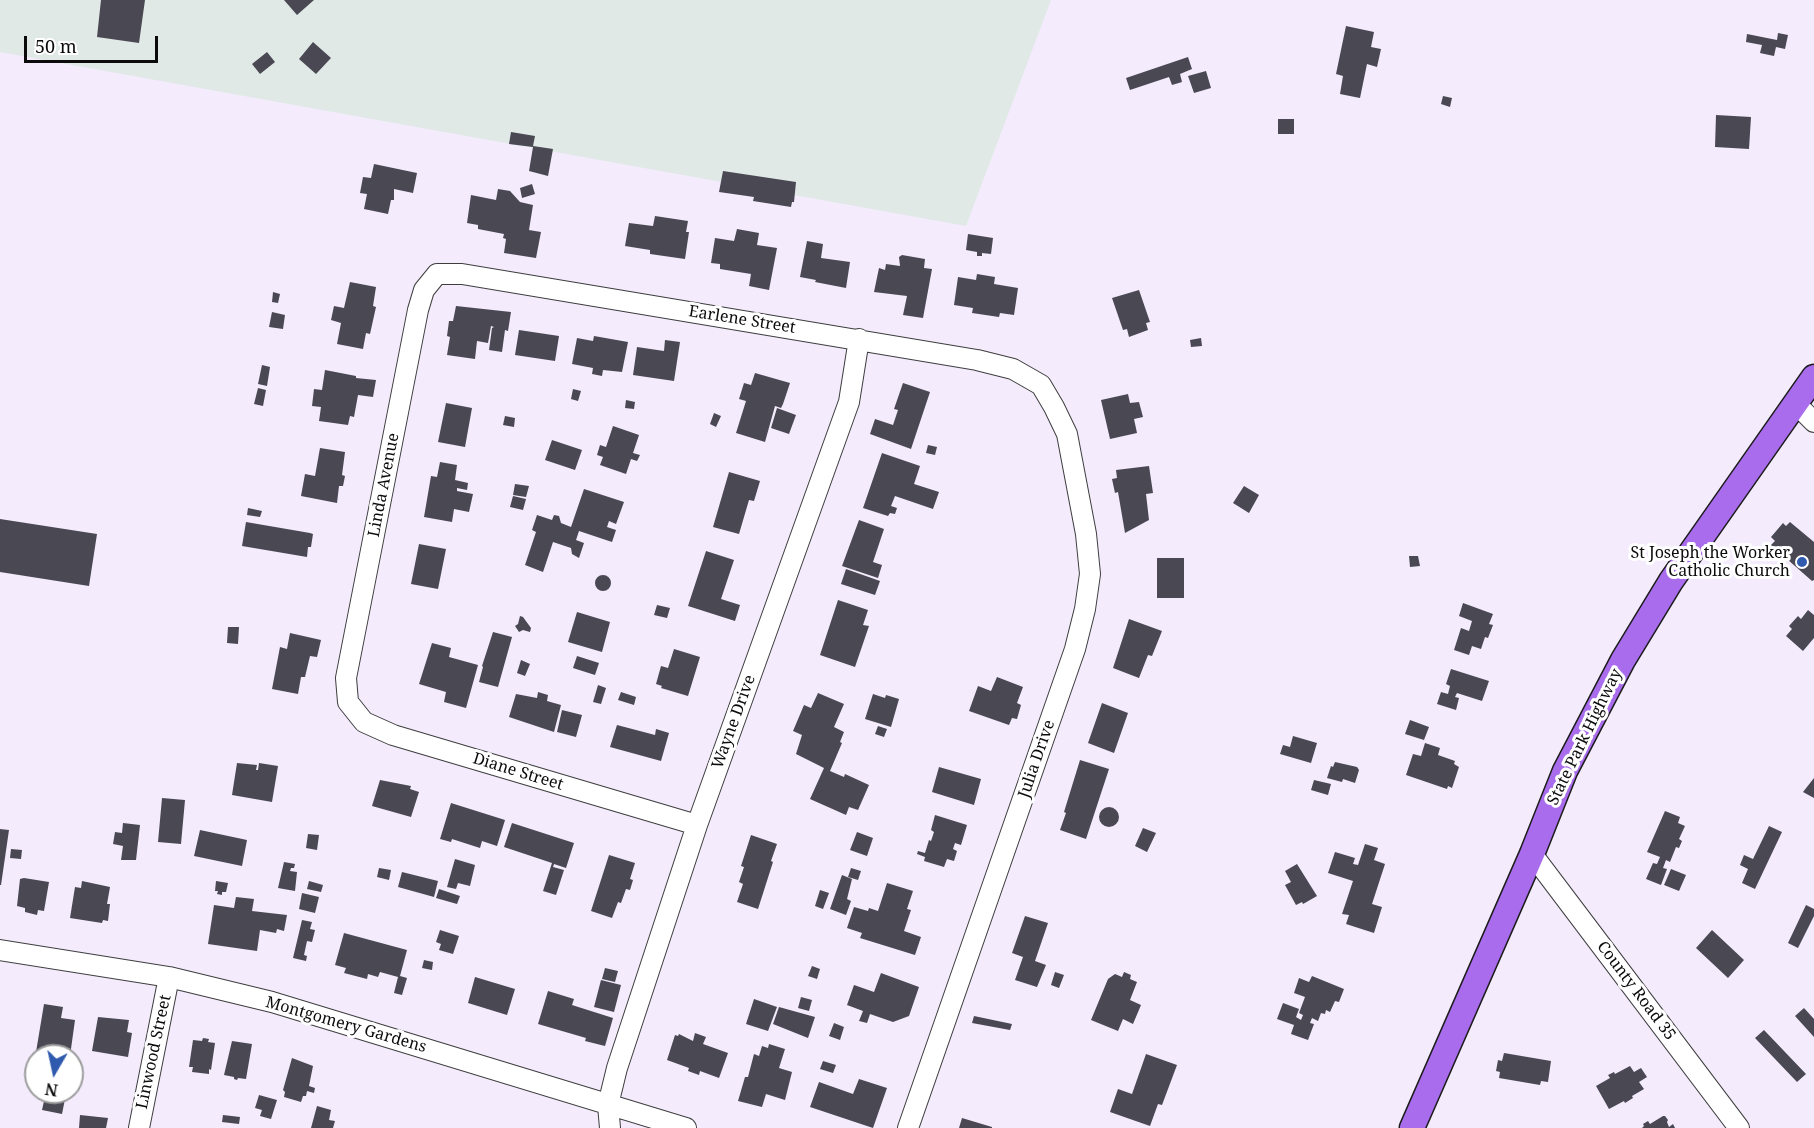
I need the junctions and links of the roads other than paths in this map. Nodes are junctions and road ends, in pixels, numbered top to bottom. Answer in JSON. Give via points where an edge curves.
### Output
{"nodes":[{"id":1,"x":437,"y":274,"type":"joint"},
{"id":2,"x":859,"y":339,"type":"junction"},
{"id":3,"x":1814,"y":377,"type":"edge"},
{"id":4,"x":1041,"y":385,"type":"joint"},
{"id":5,"x":1795,"y":403,"type":"junction"},
{"id":6,"x":1814,"y":422,"type":"edge"},
{"id":7,"x":348,"y":702,"type":"joint"},
{"id":8,"x":697,"y":825,"type":"junction"},
{"id":9,"x":1532,"y":854,"type":"junction"},
{"id":10,"x":0,"y":950,"type":"edge"},
{"id":11,"x":170,"y":977,"type":"junction"},
{"id":12,"x":608,"y":1105,"type":"junction"},
{"id":13,"x":139,"y":1128,"type":"edge"},
{"id":14,"x":610,"y":1128,"type":"edge"},
{"id":15,"x":686,"y":1128,"type":"edge"},
{"id":16,"x":908,"y":1128,"type":"edge"},
{"id":17,"x":1412,"y":1128,"type":"edge"},
{"id":18,"x":1739,"y":1128,"type":"edge"}],
"edges":[{"from":1,"to":2,"type":"street","name":"Earlene Street","via":[[462,274]]},
{"from":1,"to":7,"type":"street","name":"Linda Avenue","via":[[424,290],[418,310],[346,678]]},
{"from":2,"to":4,"type":"street","name":"Earlene Street","via":[[1013,369]]},
{"from":2,"to":8,"type":"street","name":"Wayne Drive","via":[[849,402]]},
{"from":3,"to":5,"type":"main road","name":"State Park Highway"},
{"from":4,"to":16,"type":"street","name":"Julia Drive","via":[[1067,434],[1086,534],[1090,574],[1085,609],[1075,649]]},
{"from":5,"to":6,"type":"street"},
{"from":5,"to":9,"type":"main road","name":"State Park Highway","via":[[1647,618],[1565,771]]},
{"from":7,"to":8,"type":"street","name":"Diane Street","via":[[364,722],[393,735]]},
{"from":8,"to":12,"type":"street","name":"Wayne Drive"},
{"from":9,"to":17,"type":"main road","name":"State Park Highway"},
{"from":9,"to":18,"type":"street","name":"County Road 35"},
{"from":10,"to":11,"type":"street","name":"Montgomery Gardens"},
{"from":11,"to":12,"type":"street","name":"Montgomery Gardens","via":[[272,1002]]},
{"from":11,"to":13,"type":"street","name":"Linwood Street"},
{"from":12,"to":14,"type":"street","name":"Wayne Drive"},
{"from":12,"to":15,"type":"street","name":"Montgomery Gardens"}]}
